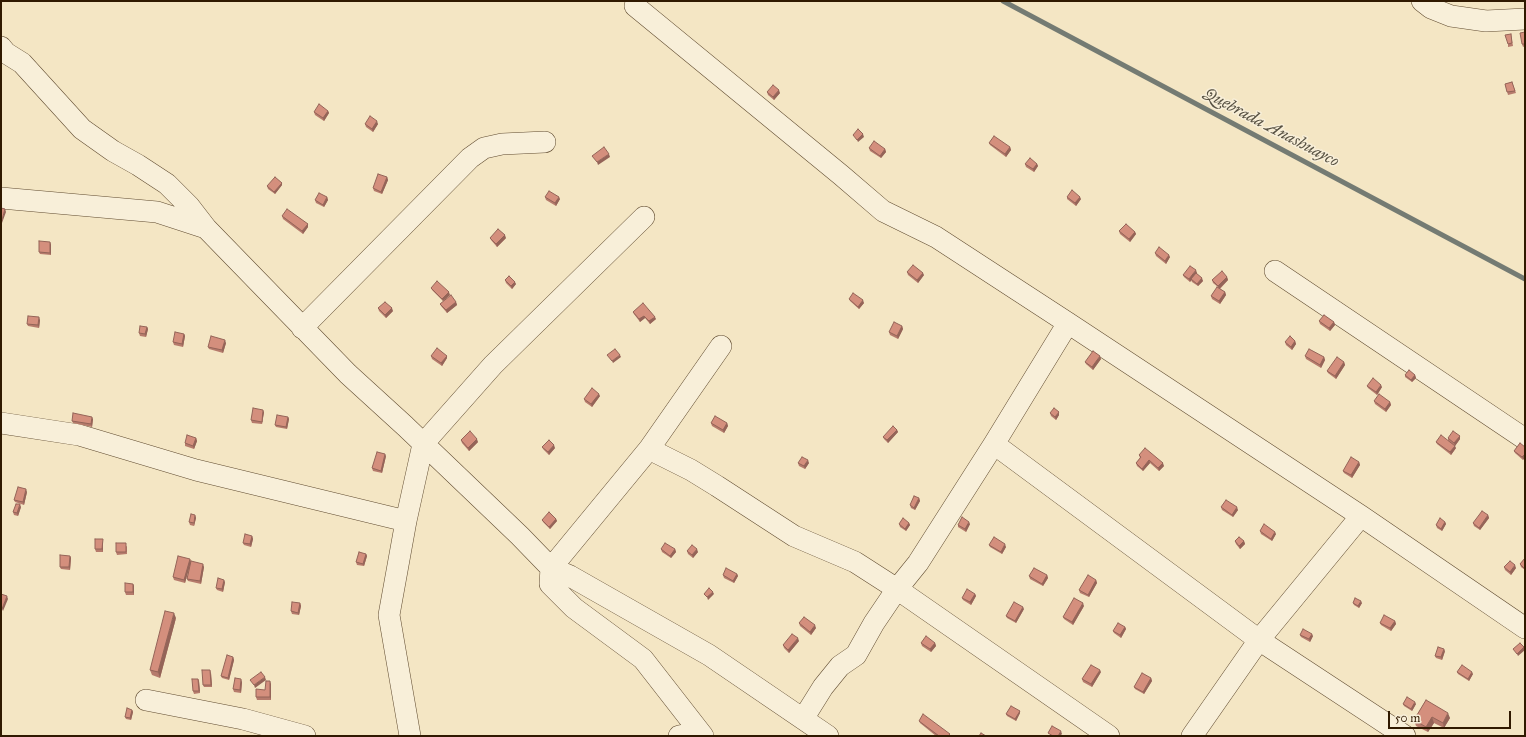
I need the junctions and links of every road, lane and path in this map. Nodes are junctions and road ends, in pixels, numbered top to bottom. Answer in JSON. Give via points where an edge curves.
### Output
{"nodes":[{"id":1,"x":1422,"y":1,"type":"edge"},
{"id":2,"x":635,"y":6,"type":"dead end"},
{"id":3,"x":1525,"y":19,"type":"edge"},
{"id":4,"x":1,"y":48,"type":"edge"},
{"id":5,"x":545,"y":142,"type":"dead end"},
{"id":6,"x":1,"y":198,"type":"edge"},
{"id":7,"x":644,"y":217,"type":"dead end"},
{"id":8,"x":206,"y":228,"type":"junction"},
{"id":9,"x":1275,"y":271,"type":"dead end"},
{"id":10,"x":1068,"y":323,"type":"junction"},
{"id":11,"x":302,"y":328,"type":"junction"},
{"id":12,"x":721,"y":346,"type":"dead end"},
{"id":13,"x":1,"y":423,"type":"edge"},
{"id":14,"x":1525,"y":438,"type":"edge"},
{"id":15,"x":423,"y":444,"type":"junction"},
{"id":16,"x":994,"y":444,"type":"junction"},
{"id":17,"x":649,"y":449,"type":"junction"},
{"id":18,"x":1361,"y":516,"type":"junction"},
{"id":19,"x":406,"y":520,"type":"junction"},
{"id":20,"x":551,"y":568,"type":"junction"},
{"id":21,"x":897,"y":589,"type":"junction"},
{"id":22,"x":1525,"y":628,"type":"edge"},
{"id":23,"x":1259,"y":640,"type":"junction"},
{"id":24,"x":146,"y":700,"type":"dead end"},
{"id":25,"x":803,"y":718,"type":"junction"},
{"id":26,"x":701,"y":734,"type":"edge"},
{"id":27,"x":305,"y":736,"type":"edge"},
{"id":28,"x":410,"y":736,"type":"edge"},
{"id":29,"x":678,"y":736,"type":"edge"},
{"id":30,"x":828,"y":736,"type":"edge"},
{"id":31,"x":1109,"y":736,"type":"edge"},
{"id":32,"x":1192,"y":736,"type":"edge"},
{"id":33,"x":1405,"y":736,"type":"edge"}],
"edges":[{"from":1,"to":3,"type":"street","via":[[1431,8],[1451,16],[1486,21]]},
{"from":2,"to":10,"type":"street","via":[[883,211],[936,238]]},
{"from":4,"to":8,"type":"street","via":[[22,63],[82,129],[168,184]]},
{"from":5,"to":11,"type":"street","via":[[502,144],[484,148],[470,158]]},
{"from":6,"to":8,"type":"street","via":[[157,212]]},
{"from":7,"to":15,"type":"street","via":[[493,365]]},
{"from":8,"to":11,"type":"street"},
{"from":9,"to":14,"type":"street"},
{"from":10,"to":16,"type":"street"},
{"from":10,"to":18,"type":"street"},
{"from":11,"to":15,"type":"street"},
{"from":12,"to":17,"type":"street"},
{"from":13,"to":19,"type":"street","via":[[79,435],[196,470]]},
{"from":15,"to":19,"type":"street"},
{"from":15,"to":20,"type":"street"},
{"from":16,"to":21,"type":"street","via":[[918,563]]},
{"from":16,"to":23,"type":"street"},
{"from":17,"to":20,"type":"street"},
{"from":17,"to":21,"type":"street","via":[[691,470],[794,536],[856,562]]},
{"from":18,"to":22,"type":"street"},
{"from":18,"to":23,"type":"street"},
{"from":19,"to":28,"type":"street","via":[[389,615]]},
{"from":20,"to":25,"type":"street","via":[[570,576],[709,655]]},
{"from":20,"to":26,"type":"street","via":[[550,584],[574,608],[643,659]]},
{"from":21,"to":25,"type":"street","via":[[856,655],[840,666]]},
{"from":21,"to":31,"type":"street"},
{"from":23,"to":32,"type":"street"},
{"from":23,"to":33,"type":"street"},
{"from":24,"to":27,"type":"street","via":[[243,719]]},
{"from":25,"to":30,"type":"street"},
{"from":26,"to":29,"type":"street"}]}
